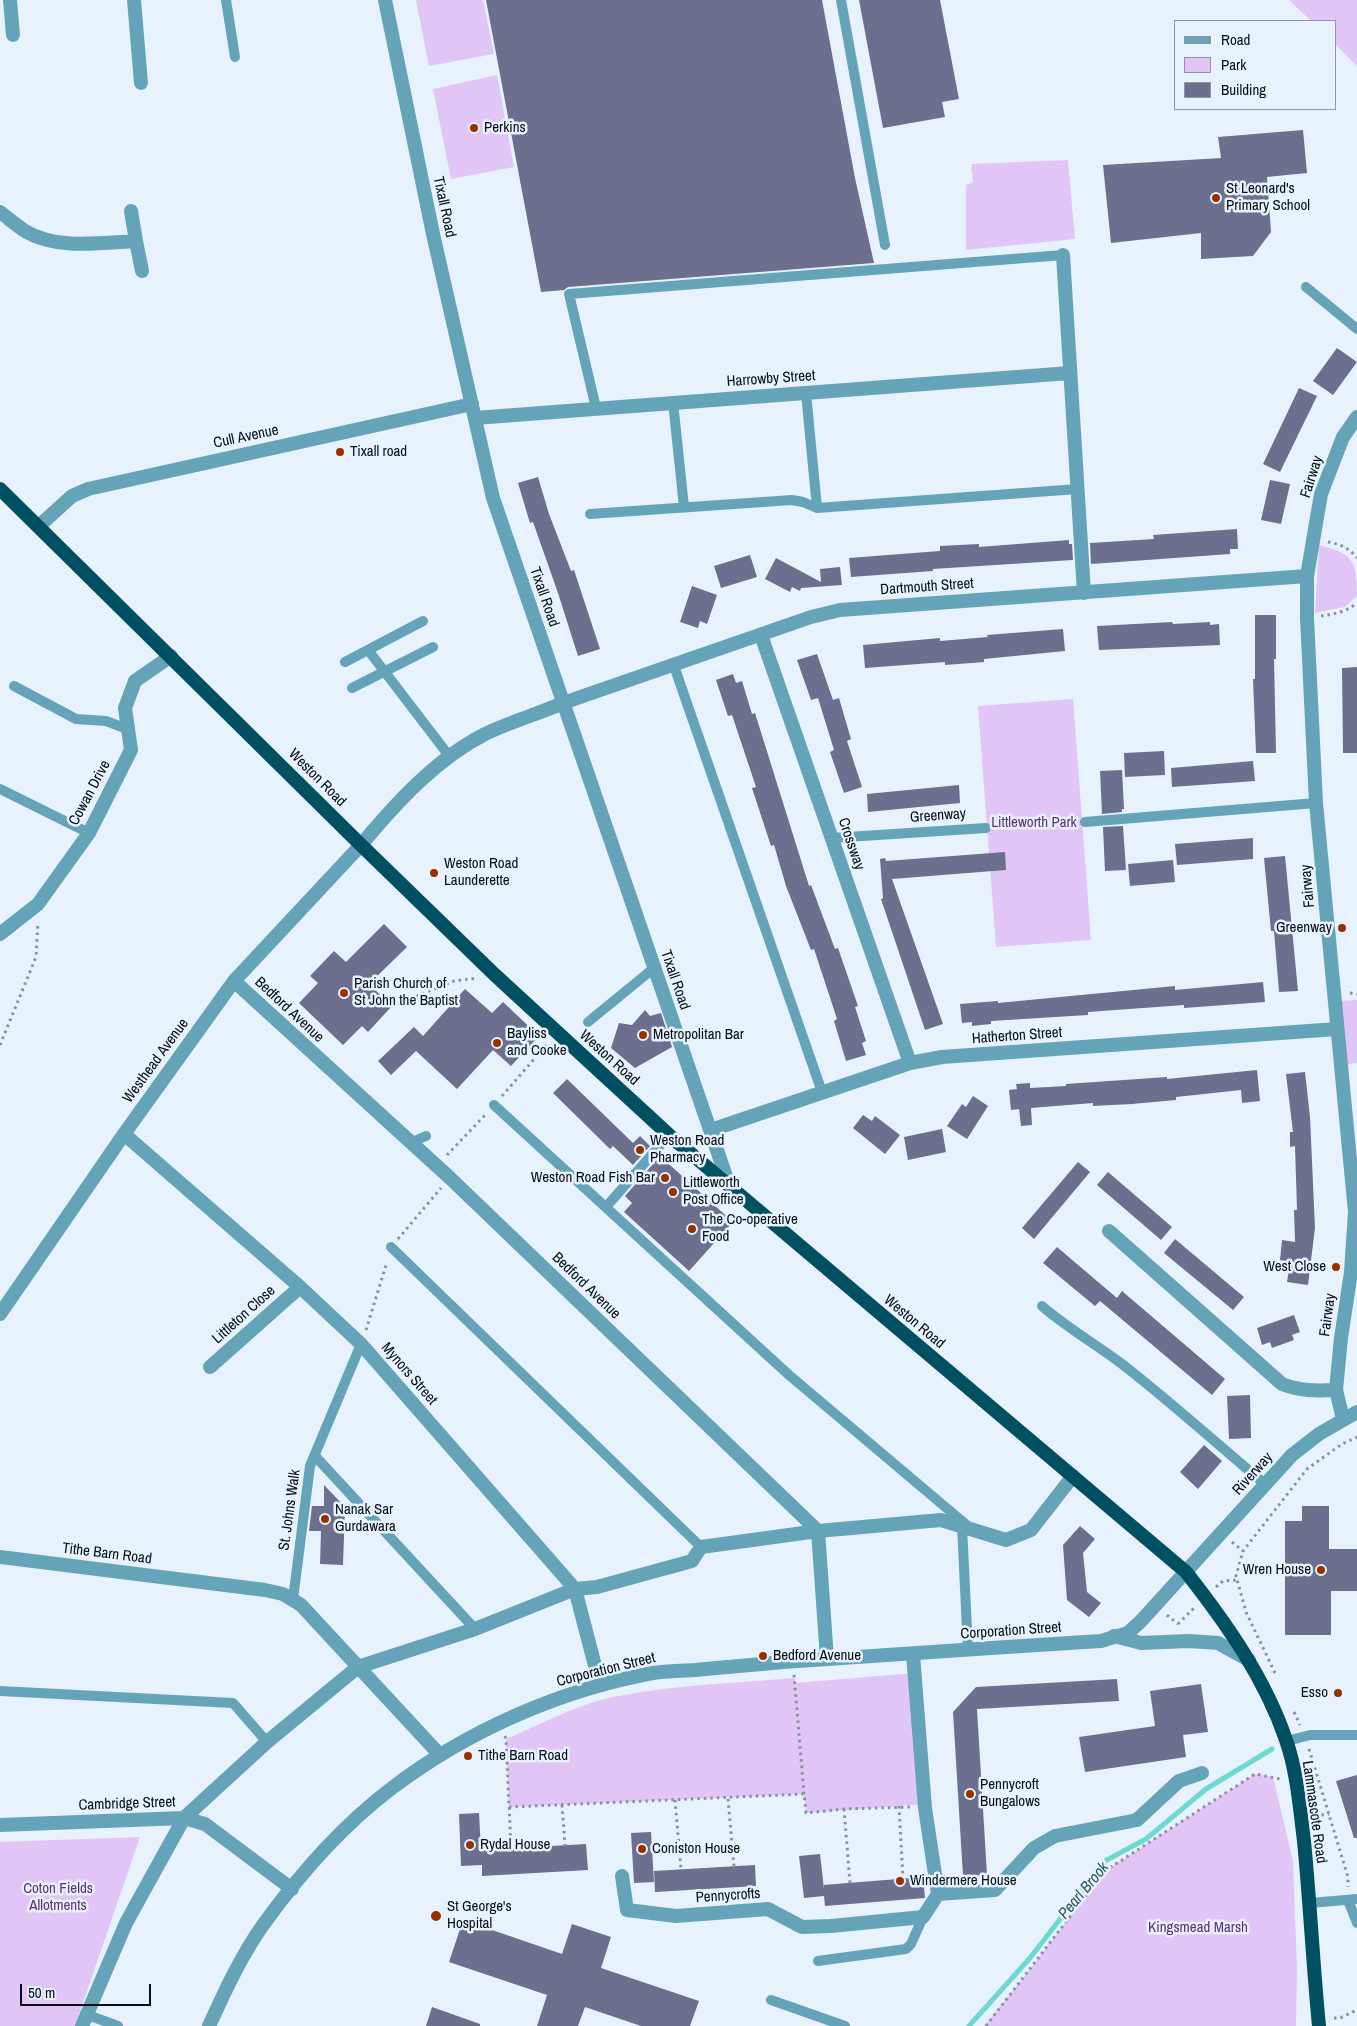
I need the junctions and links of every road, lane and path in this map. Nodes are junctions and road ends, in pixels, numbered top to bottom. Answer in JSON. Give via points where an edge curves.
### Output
{"nodes":[{"id":1,"x":10,"y":0,"type":"edge"},
{"id":2,"x":134,"y":0,"type":"edge"},
{"id":3,"x":226,"y":0,"type":"edge"},
{"id":4,"x":385,"y":0,"type":"edge"},
{"id":5,"x":841,"y":0,"type":"edge"},
{"id":6,"x":13,"y":35,"type":"dead end"},
{"id":7,"x":235,"y":57,"type":"dead end"},
{"id":8,"x":141,"y":83,"type":"dead end"},
{"id":9,"x":131,"y":211,"type":"dead end"},
{"id":10,"x":0,"y":212,"type":"edge"},
{"id":11,"x":136,"y":241,"type":"junction"},
{"id":12,"x":885,"y":245,"type":"dead end"},
{"id":13,"x":1062,"y":254,"type":"joint"},
{"id":14,"x":142,"y":271,"type":"dead end"},
{"id":15,"x":1306,"y":287,"type":"dead end"},
{"id":16,"x":1357,"y":330,"type":"edge"},
{"id":17,"x":1070,"y":373,"type":"junction"},
{"id":18,"x":806,"y":393,"type":"junction"},
{"id":19,"x":674,"y":402,"type":"junction"},
{"id":20,"x":596,"y":408,"type":"junction"},
{"id":21,"x":473,"y":411,"type":"junction"},
{"id":22,"x":1357,"y":417,"type":"edge"},
{"id":23,"x":0,"y":489,"type":"edge"},
{"id":24,"x":1078,"y":489,"type":"junction"},
{"id":25,"x":684,"y":506,"type":"junction"},
{"id":26,"x":817,"y":508,"type":"junction"},
{"id":27,"x":590,"y":514,"type":"dead end"},
{"id":28,"x":39,"y":526,"type":"junction"},
{"id":29,"x":1313,"y":539,"type":"junction"},
{"id":30,"x":1357,"y":558,"type":"edge"},
{"id":31,"x":1307,"y":576,"type":"junction"},
{"id":32,"x":1084,"y":593,"type":"junction"},
{"id":33,"x":1357,"y":604,"type":"edge"},
{"id":34,"x":1307,"y":618,"type":"junction"},
{"id":35,"x":423,"y":621,"type":"dead end"},
{"id":36,"x":761,"y":635,"type":"junction"},
{"id":37,"x":433,"y":647,"type":"dead end"},
{"id":38,"x":368,"y":650,"type":"junction"},
{"id":39,"x":171,"y":656,"type":"junction"},
{"id":40,"x":345,"y":662,"type":"dead end"},
{"id":41,"x":674,"y":666,"type":"junction"},
{"id":42,"x":385,"y":672,"type":"junction"},
{"id":43,"x":14,"y":686,"type":"dead end"},
{"id":44,"x":352,"y":688,"type":"dead end"},
{"id":45,"x":563,"y":704,"type":"junction"},
{"id":46,"x":130,"y":730,"type":"junction"},
{"id":47,"x":450,"y":757,"type":"junction"},
{"id":48,"x":0,"y":789,"type":"edge"},
{"id":49,"x":1316,"y":803,"type":"junction"},
{"id":50,"x":1085,"y":822,"type":"joint"},
{"id":51,"x":986,"y":828,"type":"joint"},
{"id":52,"x":89,"y":833,"type":"junction"},
{"id":53,"x":832,"y":838,"type":"junction"},
{"id":54,"x":361,"y":845,"type":"junction"},
{"id":55,"x":38,"y":904,"type":"junction"},
{"id":56,"x":0,"y":934,"type":"edge"},
{"id":57,"x":654,"y":968,"type":"junction"},
{"id":58,"x":496,"y":975,"type":"junction"},
{"id":59,"x":234,"y":981,"type":"junction"},
{"id":60,"x":392,"y":1006,"type":"dead end"},
{"id":61,"x":588,"y":1022,"type":"dead end"},
{"id":62,"x":1337,"y":1029,"type":"junction"},
{"id":63,"x":0,"y":1045,"type":"edge"},
{"id":64,"x":910,"y":1063,"type":"junction"},
{"id":65,"x":822,"y":1092,"type":"junction"},
{"id":66,"x":494,"y":1105,"type":"dead end"},
{"id":67,"x":711,"y":1130,"type":"junction"},
{"id":68,"x":124,"y":1134,"type":"junction"},
{"id":69,"x":669,"y":1135,"type":"junction"},
{"id":70,"x":426,"y":1136,"type":"dead end"},
{"id":71,"x":410,"y":1143,"type":"junction"},
{"id":72,"x":730,"y":1188,"type":"junction"},
{"id":73,"x":606,"y":1207,"type":"junction"},
{"id":74,"x":1109,"y":1231,"type":"dead end"},
{"id":75,"x":391,"y":1247,"type":"dead end"},
{"id":76,"x":300,"y":1287,"type":"junction"},
{"id":77,"x":1042,"y":1306,"type":"dead end"},
{"id":78,"x":0,"y":1314,"type":"edge"},
{"id":79,"x":361,"y":1344,"type":"junction"},
{"id":80,"x":210,"y":1368,"type":"dead end"},
{"id":81,"x":1336,"y":1390,"type":"junction"},
{"id":82,"x":1357,"y":1412,"type":"edge"},
{"id":83,"x":1343,"y":1419,"type":"junction"},
{"id":84,"x":1357,"y":1437,"type":"edge"},
{"id":85,"x":315,"y":1456,"type":"junction"},
{"id":86,"x":1073,"y":1476,"type":"junction"},
{"id":87,"x":1265,"y":1484,"type":"junction"},
{"id":88,"x":967,"y":1528,"type":"junction"},
{"id":89,"x":818,"y":1532,"type":"junction"},
{"id":90,"x":701,"y":1548,"type":"junction"},
{"id":91,"x":0,"y":1557,"type":"edge"},
{"id":92,"x":1186,"y":1572,"type":"junction"},
{"id":93,"x":1238,"y":1580,"type":"junction"},
{"id":94,"x":575,"y":1589,"type":"junction"},
{"id":95,"x":1206,"y":1597,"type":"junction"},
{"id":96,"x":293,"y":1599,"type":"junction"},
{"id":97,"x":1156,"y":1605,"type":"junction"},
{"id":98,"x":1178,"y":1624,"type":"junction"},
{"id":99,"x":475,"y":1629,"type":"junction"},
{"id":100,"x":1114,"y":1636,"type":"junction"},
{"id":101,"x":1179,"y":1642,"type":"junction"},
{"id":102,"x":968,"y":1650,"type":"junction"},
{"id":103,"x":913,"y":1654,"type":"junction"},
{"id":104,"x":827,"y":1659,"type":"junction"},
{"id":105,"x":1248,"y":1660,"type":"junction"},
{"id":106,"x":793,"y":1662,"type":"junction"},
{"id":107,"x":358,"y":1667,"type":"junction"},
{"id":108,"x":1276,"y":1674,"type":"dead end"},
{"id":109,"x":600,"y":1685,"type":"junction"},
{"id":110,"x":0,"y":1692,"type":"edge"},
{"id":111,"x":1292,"y":1709,"type":"dead end"},
{"id":112,"x":499,"y":1724,"type":"junction"},
{"id":113,"x":1357,"y":1735,"type":"edge"},
{"id":114,"x":1305,"y":1736,"type":"junction"},
{"id":115,"x":1286,"y":1741,"type":"junction"},
{"id":116,"x":267,"y":1742,"type":"junction"},
{"id":117,"x":440,"y":1755,"type":"junction"},
{"id":118,"x":1202,"y":1773,"type":"dead end"},
{"id":119,"x":1295,"y":1782,"type":"junction"},
{"id":120,"x":804,"y":1794,"type":"junction"},
{"id":121,"x":728,"y":1798,"type":"junction"},
{"id":122,"x":675,"y":1800,"type":"junction"},
{"id":123,"x":562,"y":1805,"type":"junction"},
{"id":124,"x":899,"y":1806,"type":"junction"},
{"id":125,"x":509,"y":1807,"type":"junction"},
{"id":126,"x":925,"y":1808,"type":"junction"},
{"id":127,"x":844,"y":1809,"type":"junction"},
{"id":128,"x":184,"y":1818,"type":"junction"},
{"id":129,"x":0,"y":1825,"type":"edge"},
{"id":130,"x":565,"y":1845,"type":"dead end"},
{"id":131,"x":511,"y":1848,"type":"dead end"},
{"id":132,"x":734,"y":1866,"type":"dead end"},
{"id":133,"x":681,"y":1870,"type":"dead end"},
{"id":134,"x":622,"y":1876,"type":"dead end"},
{"id":135,"x":903,"y":1879,"type":"dead end"},
{"id":136,"x":850,"y":1883,"type":"dead end"},
{"id":137,"x":292,"y":1889,"type":"junction"},
{"id":138,"x":938,"y":1894,"type":"junction"},
{"id":139,"x":1352,"y":1900,"type":"edge"},
{"id":140,"x":1310,"y":1903,"type":"junction"},
{"id":141,"x":923,"y":1916,"type":"junction"},
{"id":142,"x":1357,"y":1923,"type":"edge"},
{"id":143,"x":818,"y":1961,"type":"dead end"},
{"id":144,"x":771,"y":2000,"type":"dead end"},
{"id":145,"x":1357,"y":2010,"type":"edge"},
{"id":146,"x":84,"y":2020,"type":"edge"},
{"id":147,"x":1319,"y":2021,"type":"edge"},
{"id":148,"x":824,"y":2022,"type":"edge"},
{"id":149,"x":118,"y":2026,"type":"edge"},
{"id":150,"x":209,"y":2026,"type":"edge"},
{"id":151,"x":845,"y":2026,"type":"edge"},
{"id":152,"x":986,"y":2026,"type":"edge"}],
"edges":[{"from":1,"to":6,"type":"street"},
{"from":2,"to":8,"type":"street"},
{"from":3,"to":7,"type":"lane"},
{"from":4,"to":21,"type":"street","name":"Tixall Road"},
{"from":5,"to":12,"type":"lane"},
{"from":9,"to":11,"type":"street"},
{"from":10,"to":11,"type":"street","via":[[26,232],[49,240]]},
{"from":11,"to":14,"type":"street"},
{"from":13,"to":17,"type":"street"},
{"from":13,"to":20,"type":"lane","via":[[569,294]]},
{"from":15,"to":16,"type":"lane"},
{"from":17,"to":18,"type":"street","name":"Harrowby Street"},
{"from":17,"to":24,"type":"street"},
{"from":18,"to":19,"type":"street","name":"Harrowby Street"},
{"from":18,"to":26,"type":"lane"},
{"from":19,"to":20,"type":"street","name":"Harrowby Street"},
{"from":19,"to":25,"type":"lane"},
{"from":20,"to":21,"type":"street","name":"Harrowby Street"},
{"from":21,"to":28,"type":"street","name":"Cull Avenue","via":[[88,489],[72,496]]},
{"from":21,"to":45,"type":"street","name":"Tixall Road","via":[[493,498]]},
{"from":22,"to":29,"type":"street","name":"Fairway","via":[[1343,437],[1321,494]]},
{"from":23,"to":28,"type":"highway","name":"Weston Road"},
{"from":24,"to":26,"type":"lane"},
{"from":24,"to":32,"type":"street"},
{"from":25,"to":26,"type":"lane","via":[[792,500]]},
{"from":25,"to":27,"type":"lane"},
{"from":28,"to":39,"type":"highway","name":"Weston Road"},
{"from":29,"to":30,"type":"path","via":[[1339,544]]},
{"from":29,"to":31,"type":"street","name":"Fairway"},
{"from":31,"to":32,"type":"street","name":"Dartmouth Street"},
{"from":31,"to":34,"type":"street","name":"Fairway"},
{"from":32,"to":36,"type":"street","name":"Dartmouth Street","via":[[840,610]]},
{"from":33,"to":34,"type":"path","via":[[1338,613]]},
{"from":34,"to":49,"type":"street","name":"Fairway"},
{"from":35,"to":38,"type":"lane"},
{"from":36,"to":41,"type":"street","name":"Dartmouth Street"},
{"from":36,"to":53,"type":"street","name":"Crossway"},
{"from":37,"to":42,"type":"lane"},
{"from":38,"to":40,"type":"lane"},
{"from":38,"to":42,"type":"lane"},
{"from":39,"to":46,"type":"street","name":"Cowan Drive","via":[[135,681],[125,708]]},
{"from":39,"to":54,"type":"highway","name":"Weston Road"},
{"from":41,"to":45,"type":"street","name":"Dartmouth Street"},
{"from":41,"to":65,"type":"lane"},
{"from":42,"to":44,"type":"lane"},
{"from":42,"to":47,"type":"lane"},
{"from":43,"to":46,"type":"lane","via":[[76,719],[106,721]]},
{"from":45,"to":47,"type":"street","name":"Dartmouth Street","via":[[486,734]]},
{"from":45,"to":57,"type":"street","name":"Tixall Road"},
{"from":46,"to":52,"type":"street","name":"Cowan Drive","via":[[131,750]]},
{"from":47,"to":54,"type":"street","name":"Westhead Avenue","via":[[390,810]]},
{"from":48,"to":52,"type":"lane"},
{"from":49,"to":50,"type":"lane"},
{"from":49,"to":62,"type":"street","name":"Fairway"},
{"from":50,"to":51,"type":"path","name":"Greenway"},
{"from":51,"to":53,"type":"lane","name":"Greenway"},
{"from":52,"to":55,"type":"street","name":"Cowan Drive"},
{"from":53,"to":64,"type":"street","name":"Crossway"},
{"from":54,"to":58,"type":"highway","name":"Weston Road"},
{"from":54,"to":59,"type":"street","name":"Westhead Avenue"},
{"from":55,"to":56,"type":"street","name":"Cowan Drive"},
{"from":55,"to":63,"type":"path","via":[[36,957]]},
{"from":57,"to":61,"type":"lane"},
{"from":57,"to":67,"type":"street","name":"Tixall Road"},
{"from":58,"to":60,"type":"path","via":[[454,981]]},
{"from":58,"to":69,"type":"highway","name":"Weston Road"},
{"from":59,"to":68,"type":"street","name":"Westhead Avenue"},
{"from":59,"to":71,"type":"street","name":"Bedford Avenue"},
{"from":62,"to":64,"type":"street","name":"Hatherton Street"},
{"from":62,"to":81,"type":"street","name":"Fairway","via":[[1355,1212]]},
{"from":64,"to":65,"type":"street","name":"Hatherton Street"},
{"from":65,"to":67,"type":"street","name":"Hatherton Street"},
{"from":66,"to":73,"type":"lane"},
{"from":67,"to":72,"type":"street","name":"Tixall Road"},
{"from":68,"to":76,"type":"street","name":"Mynors Street"},
{"from":68,"to":78,"type":"street","name":"Westhead Avenue"},
{"from":69,"to":72,"type":"highway","name":"Weston Road"},
{"from":69,"to":73,"type":"lane"},
{"from":70,"to":71,"type":"lane"},
{"from":71,"to":89,"type":"street","name":"Bedford Avenue"},
{"from":72,"to":86,"type":"highway","name":"Weston Road"},
{"from":73,"to":88,"type":"lane","via":[[789,1375]]},
{"from":74,"to":81,"type":"street","via":[[1282,1384],[1308,1391]]},
{"from":75,"to":90,"type":"lane"},
{"from":76,"to":79,"type":"street","name":"Mynors Street"},
{"from":76,"to":80,"type":"street","name":"Littleton Close"},
{"from":77,"to":87,"type":"lane","via":[[1123,1365]]},
{"from":79,"to":85,"type":"lane","name":"St. Johns Walk"},
{"from":79,"to":94,"type":"street","name":"Mynors Street"},
{"from":81,"to":83,"type":"street","name":"Fairway"},
{"from":82,"to":83,"type":"street","name":"Riverway"},
{"from":83,"to":87,"type":"street","name":"Riverway","via":[[1292,1455]]},
{"from":84,"to":93,"type":"path","via":[[1307,1469],[1244,1551],[1236,1576]]},
{"from":85,"to":96,"type":"lane","name":"St. Johns Walk","via":[[310,1466]]},
{"from":85,"to":99,"type":"lane"},
{"from":86,"to":88,"type":"street","via":[[1031,1530],[1006,1540]]},
{"from":86,"to":92,"type":"highway","name":"Weston Road"},
{"from":87,"to":92,"type":"street","name":"Riverway"},
{"from":88,"to":89,"type":"street","via":[[940,1520]]},
{"from":88,"to":102,"type":"lane"},
{"from":89,"to":90,"type":"street"},
{"from":89,"to":104,"type":"street"},
{"from":90,"to":94,"type":"street","via":[[692,1561],[597,1587]]},
{"from":91,"to":96,"type":"street","name":"Tithe Barn Road","via":[[266,1590]]},
{"from":92,"to":95,"type":"highway","name":"Lammascote Road"},
{"from":92,"to":97,"type":"street","name":"Corporation Street"},
{"from":93,"to":95,"type":"path","via":[[1223,1581]]},
{"from":93,"to":108,"type":"path","via":[[1246,1612]]},
{"from":94,"to":99,"type":"street"},
{"from":94,"to":109,"type":"street","name":"Mynors Street"},
{"from":95,"to":98,"type":"path"},
{"from":95,"to":105,"type":"highway","name":"Lammascote Road"},
{"from":96,"to":107,"type":"street","name":"Tithe Barn Road"},
{"from":97,"to":98,"type":"path"},
{"from":97,"to":100,"type":"street","name":"Corporation Street","via":[[1128,1633]]},
{"from":98,"to":101,"type":"path"},
{"from":99,"to":107,"type":"street"},
{"from":100,"to":101,"type":"street","via":[[1141,1643]]},
{"from":100,"to":102,"type":"street","name":"Corporation Street","via":[[1101,1641]]},
{"from":101,"to":105,"type":"street","via":[[1218,1643]]},
{"from":102,"to":103,"type":"street","name":"Corporation Street"},
{"from":103,"to":104,"type":"street","name":"Corporation Street"},
{"from":103,"to":126,"type":"street"},
{"from":104,"to":106,"type":"street","name":"Corporation Street"},
{"from":105,"to":115,"type":"highway","name":"Lammascote Road","via":[[1270,1701]]},
{"from":106,"to":109,"type":"street","name":"Corporation Street","via":[[655,1673]]},
{"from":106,"to":120,"type":"path"},
{"from":107,"to":116,"type":"street"},
{"from":107,"to":117,"type":"street","name":"Tithe Barn Road"},
{"from":109,"to":112,"type":"street","name":"Corporation Street","via":[[554,1700]]},
{"from":110,"to":116,"type":"lane","via":[[233,1703]]},
{"from":111,"to":114,"type":"path"},
{"from":112,"to":117,"type":"street","name":"Corporation Street"},
{"from":112,"to":125,"type":"path","via":[[506,1739]]},
{"from":113,"to":114,"type":"lane"},
{"from":114,"to":115,"type":"lane"},
{"from":114,"to":139,"type":"path"},
{"from":115,"to":119,"type":"highway","name":"Lammascote Road"},
{"from":116,"to":128,"type":"street"},
{"from":117,"to":137,"type":"street","name":"Corporation Street","via":[[391,1789],[354,1821]]},
{"from":118,"to":138,"type":"street","via":[[1179,1781],[1137,1820],[1055,1836],[1034,1848],[996,1890]]},
{"from":119,"to":140,"type":"highway","name":"Lammascote Road","via":[[1300,1800]]},
{"from":119,"to":152,"type":"path","via":[[1255,1774],[1105,1871]]},
{"from":120,"to":121,"type":"path"},
{"from":120,"to":127,"type":"path","via":[[806,1813]]},
{"from":121,"to":122,"type":"path"},
{"from":121,"to":132,"type":"path"},
{"from":122,"to":123,"type":"path"},
{"from":122,"to":133,"type":"path"},
{"from":123,"to":125,"type":"path"},
{"from":123,"to":130,"type":"path"},
{"from":124,"to":126,"type":"path"},
{"from":124,"to":127,"type":"path"},
{"from":124,"to":135,"type":"path"},
{"from":125,"to":131,"type":"path"},
{"from":126,"to":138,"type":"street"},
{"from":127,"to":136,"type":"path"},
{"from":128,"to":129,"type":"street","name":"Cambridge Street"},
{"from":128,"to":137,"type":"street","name":"Cambridge Street","via":[[205,1824]]},
{"from":128,"to":146,"type":"street","via":[[126,1923]]},
{"from":134,"to":141,"type":"street","name":"Pennycrofts","via":[[627,1910],[676,1916],[768,1909],[802,1927]]},
{"from":137,"to":150,"type":"street","name":"Corporation Street","via":[[262,1926],[232,1976]]},
{"from":138,"to":141,"type":"street"},
{"from":139,"to":140,"type":"lane"},
{"from":139,"to":142,"type":"lane"},
{"from":140,"to":147,"type":"highway","name":"Lammascote Road"},
{"from":141,"to":143,"type":"lane","via":[[911,1944],[906,1948]]},
{"from":144,"to":148,"type":"lane"},
{"from":145,"to":147,"type":"path","via":[[1340,2018]]},
{"from":146,"to":149,"type":"lane"},
{"from":148,"to":151,"type":"lane"}]}
